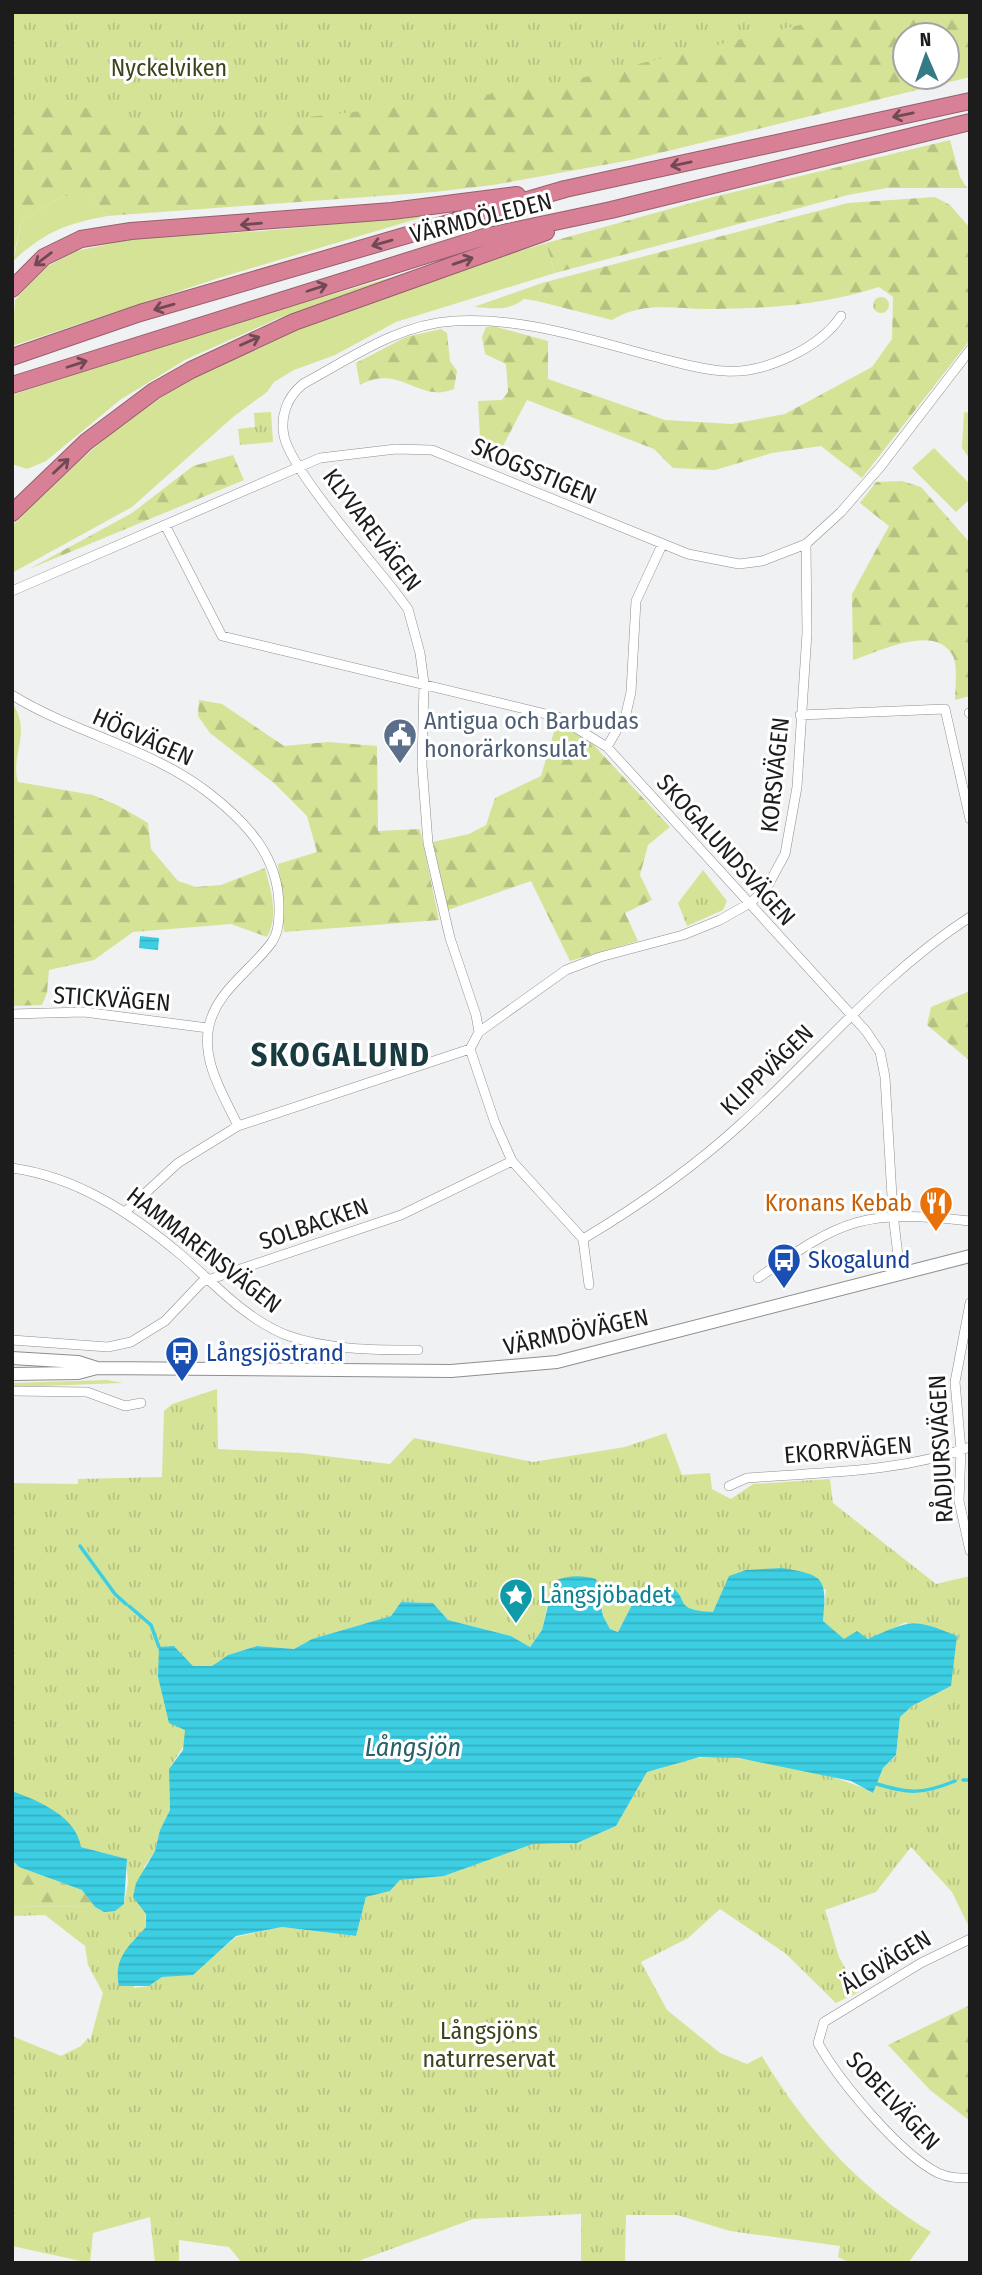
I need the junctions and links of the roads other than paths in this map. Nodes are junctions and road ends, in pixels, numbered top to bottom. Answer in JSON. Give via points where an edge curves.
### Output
{"nodes":[{"id":1,"x":970,"y":101,"type":"edge"},
{"id":2,"x":970,"y":122,"type":"edge"},
{"id":3,"x":565,"y":189,"type":"junction"},
{"id":4,"x":611,"y":210,"type":"junction"},
{"id":5,"x":12,"y":289,"type":"edge"},
{"id":6,"x":841,"y":316,"type":"dead end"},
{"id":7,"x":970,"y":350,"type":"edge"},
{"id":8,"x":12,"y":357,"type":"edge"},
{"id":9,"x":12,"y":385,"type":"edge"},
{"id":10,"x":300,"y":467,"type":"junction"},
{"id":11,"x":12,"y":513,"type":"edge"},
{"id":12,"x":165,"y":524,"type":"junction"},
{"id":13,"x":806,"y":544,"type":"junction"},
{"id":14,"x":662,"y":545,"type":"junction"},
{"id":15,"x":12,"y":591,"type":"edge"},
{"id":16,"x":424,"y":683,"type":"junction"},
{"id":17,"x":12,"y":695,"type":"edge"},
{"id":18,"x":800,"y":715,"type":"junction"},
{"id":19,"x":607,"y":747,"type":"junction"},
{"id":20,"x":970,"y":820,"type":"edge"},
{"id":21,"x":750,"y":903,"type":"junction"},
{"id":22,"x":970,"y":917,"type":"edge"},
{"id":23,"x":12,"y":1014,"type":"edge"},
{"id":24,"x":850,"y":1014,"type":"junction"},
{"id":25,"x":208,"y":1028,"type":"junction"},
{"id":26,"x":479,"y":1032,"type":"junction"},
{"id":27,"x":470,"y":1049,"type":"junction"},
{"id":28,"x":238,"y":1126,"type":"junction"},
{"id":29,"x":512,"y":1161,"type":"junction"},
{"id":30,"x":12,"y":1167,"type":"edge"},
{"id":31,"x":126,"y":1211,"type":"junction"},
{"id":32,"x":893,"y":1214,"type":"junction"},
{"id":33,"x":970,"y":1221,"type":"edge"},
{"id":34,"x":583,"y":1239,"type":"junction"},
{"id":35,"x":969,"y":1259,"type":"edge"},
{"id":36,"x":900,"y":1272,"type":"junction"},
{"id":37,"x":758,"y":1278,"type":"dead end"},
{"id":38,"x":208,"y":1280,"type":"junction"},
{"id":39,"x":589,"y":1285,"type":"dead end"},
{"id":40,"x":970,"y":1303,"type":"edge"},
{"id":41,"x":12,"y":1340,"type":"edge"},
{"id":42,"x":48,"y":1341,"type":"junction"},
{"id":43,"x":418,"y":1350,"type":"dead end"},
{"id":44,"x":12,"y":1358,"type":"edge"},
{"id":45,"x":48,"y":1360,"type":"junction"},
{"id":46,"x":97,"y":1368,"type":"junction"},
{"id":47,"x":12,"y":1374,"type":"edge"},
{"id":48,"x":48,"y":1374,"type":"junction"},
{"id":49,"x":12,"y":1391,"type":"edge"},
{"id":50,"x":141,"y":1403,"type":"dead end"},
{"id":51,"x":965,"y":1449,"type":"edge"},
{"id":52,"x":729,"y":1486,"type":"dead end"},
{"id":53,"x":970,"y":1551,"type":"edge"},
{"id":54,"x":970,"y":1939,"type":"edge"},
{"id":55,"x":824,"y":2022,"type":"joint"},
{"id":56,"x":970,"y":2178,"type":"edge"}],
"edges":[{"from":1,"to":3,"type":"highway","name":"VÄRMDÖLEDEN","one_way":true},
{"from":2,"to":4,"type":"highway","name":"VÄRMDÖLEDEN"},
{"from":3,"to":5,"type":"highway","one_way":true,"via":[[392,211],[95,237],[62,246],[44,257]]},
{"from":3,"to":8,"type":"highway","name":"VÄRMDÖLEDEN","one_way":true,"via":[[141,313]]},
{"from":9,"to":4,"type":"highway","name":"VÄRMDÖLEDEN","one_way":true,"via":[[484,237]]},
{"from":11,"to":4,"type":"highway","one_way":true,"via":[[86,442],[154,391],[191,370],[294,322]]},
{"from":6,"to":10,"type":"street","name":"KLYVAREVÄGEN","via":[[833,328],[799,351],[767,365],[727,372],[513,322],[450,321],[426,326],[386,339],[294,391],[283,429]]},
{"from":7,"to":13,"type":"street","name":"SKOGSSTIGEN","via":[[881,466]]},
{"from":10,"to":12,"type":"street","name":"SKOGSSTIGEN"},
{"from":10,"to":14,"type":"street","name":"SKOGSSTIGEN","via":[[345,454],[432,450]]},
{"from":10,"to":16,"type":"street","name":"KLYVAREVÄGEN","via":[[408,609]]},
{"from":12,"to":15,"type":"street","name":"SKOGSSTIGEN"},
{"from":12,"to":16,"type":"street","name":"SKOGALUNDSVÄGEN","via":[[222,636]]},
{"from":13,"to":14,"type":"street","name":"SKOGSSTIGEN","via":[[775,558],[739,564]]},
{"from":13,"to":18,"type":"street","name":"KORSVÄGEN","via":[[807,633]]},
{"from":14,"to":19,"type":"street","via":[[636,601],[631,692],[626,714]]},
{"from":16,"to":19,"type":"street","name":"SKOGALUNDSVÄGEN","via":[[558,717]]},
{"from":16,"to":26,"type":"street","name":"KLYVAREVÄGEN","via":[[421,737],[428,843],[450,938]]},
{"from":17,"to":25,"type":"street","name":"HÖGVÄGEN","via":[[51,718],[190,778],[252,830],[265,850],[279,898],[277,932],[223,995]]},
{"from":18,"to":20,"type":"street","via":[[945,709]]},
{"from":18,"to":21,"type":"street","name":"KORSVÄGEN","via":[[797,787],[785,854],[766,889]]},
{"from":19,"to":21,"type":"street","name":"SKOGALUNDSVÄGEN"},
{"from":21,"to":24,"type":"street","name":"SKOGALUNDSVÄGEN"},
{"from":21,"to":26,"type":"street","name":"KORSVÄGEN","via":[[683,935],[568,969]]},
{"from":22,"to":24,"type":"street","name":"KLIPPVÄGEN","via":[[906,962]]},
{"from":23,"to":25,"type":"street","name":"STICKVÄGEN","via":[[84,1012]]},
{"from":24,"to":32,"type":"street","name":"SKOGALUNDSVÄGEN","via":[[880,1052],[888,1104]]},
{"from":24,"to":34,"type":"street","name":"KLIPPVÄGEN","via":[[704,1156]]},
{"from":25,"to":28,"type":"street","name":"HÖGVÄGEN","via":[[214,1076]]},
{"from":26,"to":27,"type":"street"},
{"from":27,"to":28,"type":"street"},
{"from":27,"to":29,"type":"street"},
{"from":28,"to":31,"type":"street","via":[[178,1163]]},
{"from":29,"to":34,"type":"street"},
{"from":29,"to":38,"type":"street","name":"SOLBACKEN","via":[[401,1214]]},
{"from":30,"to":31,"type":"street","name":"HAMMARENSVÄGEN","via":[[78,1187]]},
{"from":31,"to":38,"type":"street","name":"HAMMARENSVÄGEN"},
{"from":32,"to":33,"type":"street"},
{"from":32,"to":36,"type":"street","name":"SKOGALUNDSVÄGEN"},
{"from":32,"to":37,"type":"street","via":[[828,1231]]},
{"from":34,"to":39,"type":"street"},
{"from":35,"to":36,"type":"main road","name":"VÄRMDÖVÄGEN"},
{"from":36,"to":46,"type":"main road","name":"VÄRMDÖVÄGEN","via":[[570,1359],[515,1368]]},
{"from":38,"to":42,"type":"street","name":"SOLBACKEN","via":[[140,1338],[108,1347]]},
{"from":38,"to":43,"type":"street","name":"HAMMARENSVÄGEN","via":[[248,1315],[293,1337],[367,1349]]},
{"from":40,"to":51,"type":"street","name":"RÅDJURSVÄGEN","via":[[955,1382]]},
{"from":41,"to":42,"type":"street"},
{"from":42,"to":45,"type":"street"},
{"from":44,"to":45,"type":"main road","name":"VÄRMDÖVÄGEN"},
{"from":45,"to":46,"type":"main road","name":"VÄRMDÖVÄGEN"},
{"from":45,"to":48,"type":"street"},
{"from":46,"to":48,"type":"main road","name":"VÄRMDÖVÄGEN"},
{"from":47,"to":48,"type":"main road","name":"VÄRMDÖVÄGEN"},
{"from":49,"to":50,"type":"street","via":[[87,1392],[125,1406]]},
{"from":51,"to":52,"type":"street","name":"EKORRVÄGEN","via":[[903,1466],[747,1478]]},
{"from":51,"to":53,"type":"street","name":"RÅDJURSVÄGEN","via":[[959,1501]]},
{"from":54,"to":55,"type":"street","name":"ÄLGVÄGEN"},
{"from":55,"to":56,"type":"street","name":"SOBELVÄGEN","via":[[818,2043],[876,2119],[923,2164],[950,2178]]}]}
